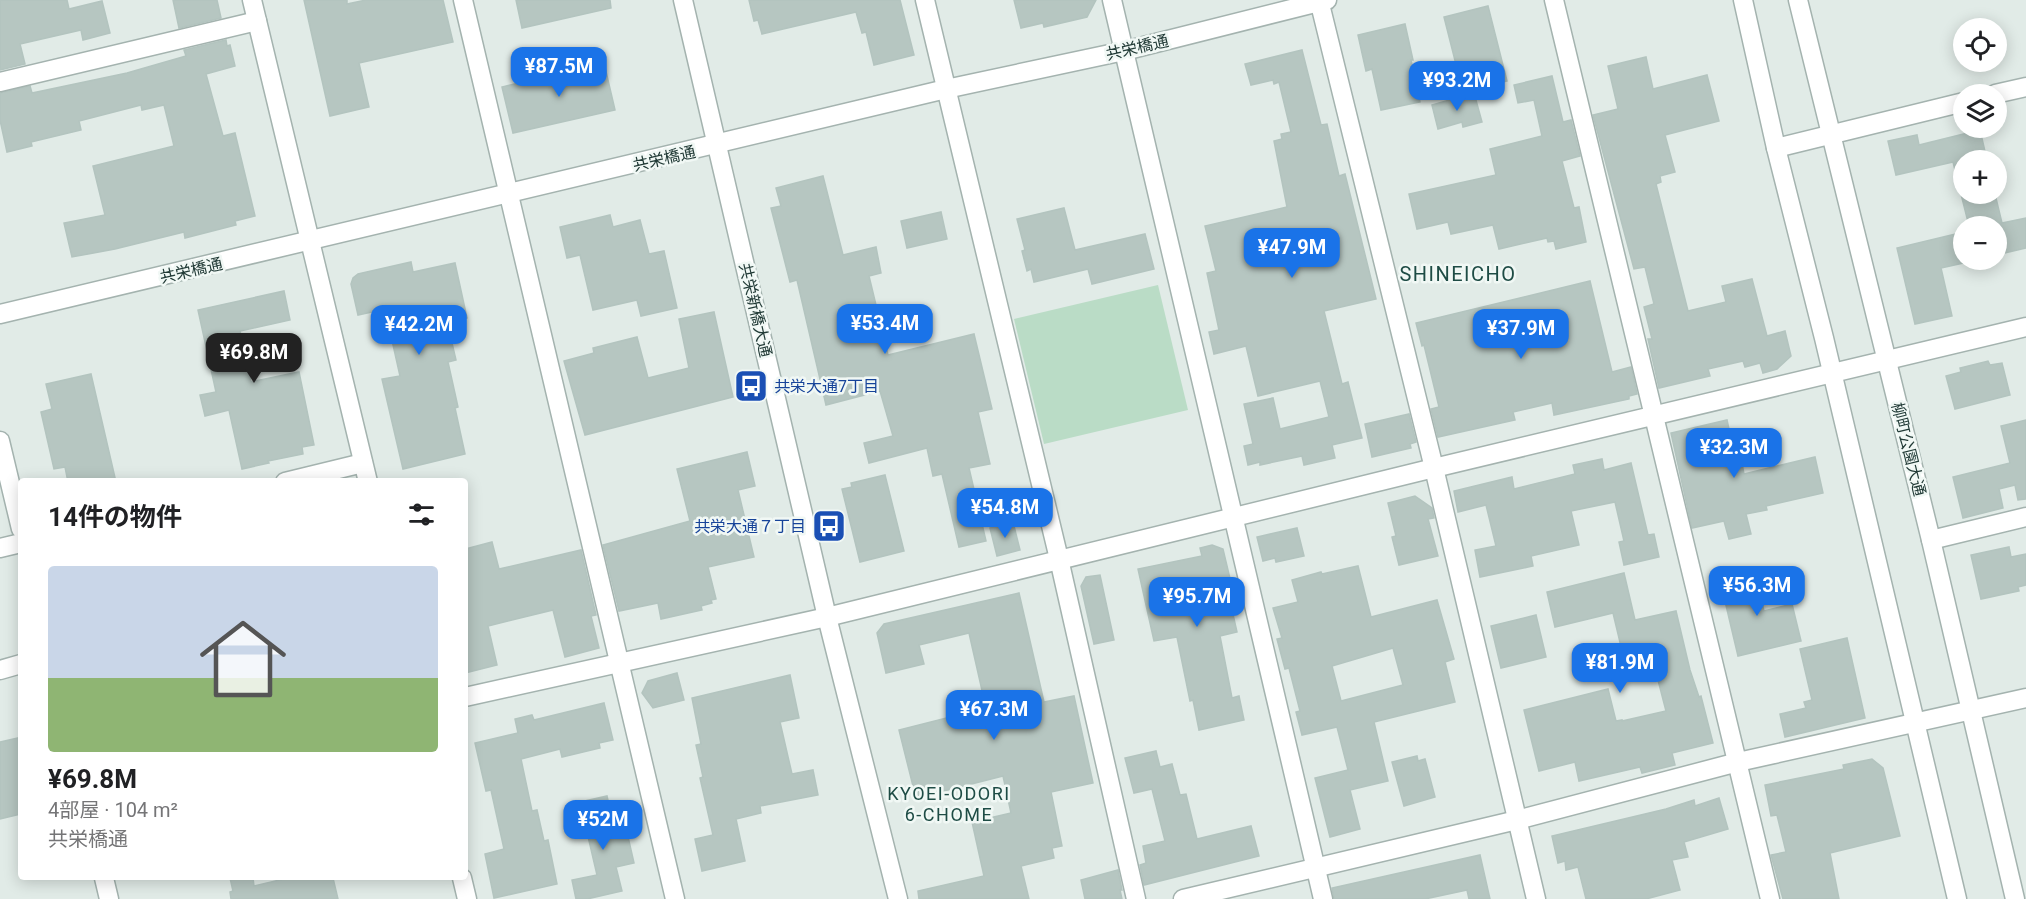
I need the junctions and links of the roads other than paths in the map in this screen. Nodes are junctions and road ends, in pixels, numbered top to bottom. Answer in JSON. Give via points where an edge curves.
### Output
{"nodes":[{"id":1,"x":252,"y":0,"type":"edge"},
{"id":2,"x":463,"y":0,"type":"edge"},
{"id":3,"x":683,"y":0,"type":"edge"},
{"id":4,"x":925,"y":0,"type":"edge"},
{"id":5,"x":1112,"y":0,"type":"edge"},
{"id":6,"x":1554,"y":0,"type":"edge"},
{"id":7,"x":1743,"y":0,"type":"edge"},
{"id":8,"x":1798,"y":0,"type":"edge"},
{"id":9,"x":1322,"y":1,"type":"edge"},
{"id":10,"x":257,"y":21,"type":"junction"},
{"id":11,"x":1124,"y":51,"type":"junction"},
{"id":12,"x":0,"y":82,"type":"edge"},
{"id":13,"x":2026,"y":87,"type":"edge"},
{"id":14,"x":946,"y":89,"type":"junction"},
{"id":15,"x":2007,"y":91,"type":"edge"},
{"id":16,"x":1953,"y":105,"type":"edge"},
{"id":17,"x":1830,"y":134,"type":"junction"},
{"id":18,"x":717,"y":145,"type":"junction"},
{"id":19,"x":1776,"y":148,"type":"junction"},
{"id":20,"x":509,"y":194,"type":"junction"},
{"id":21,"x":309,"y":242,"type":"junction"},
{"id":22,"x":0,"y":315,"type":"edge"},
{"id":23,"x":2026,"y":327,"type":"edge"},
{"id":24,"x":1887,"y":361,"type":"junction"},
{"id":25,"x":1832,"y":374,"type":"junction"},
{"id":26,"x":1653,"y":417,"type":"junction"},
{"id":27,"x":0,"y":441,"type":"edge"},
{"id":28,"x":363,"y":463,"type":"junction"},
{"id":29,"x":1434,"y":468,"type":"junction"},
{"id":30,"x":301,"y":478,"type":"edge"},
{"id":31,"x":367,"y":478,"type":"edge"},
{"id":32,"x":18,"y":516,"type":"edge"},
{"id":33,"x":1235,"y":518,"type":"junction"},
{"id":34,"x":2026,"y":518,"type":"edge"},
{"id":35,"x":1931,"y":540,"type":"junction"},
{"id":36,"x":18,"y":544,"type":"edge"},
{"id":37,"x":0,"y":548,"type":"edge"},
{"id":38,"x":1059,"y":559,"type":"junction"},
{"id":39,"x":827,"y":617,"type":"junction"},
{"id":40,"x":618,"y":663,"type":"junction"},
{"id":41,"x":18,"y":665,"type":"edge"},
{"id":42,"x":0,"y":670,"type":"edge"},
{"id":43,"x":468,"y":696,"type":"edge"},
{"id":44,"x":2026,"y":698,"type":"edge"},
{"id":45,"x":1971,"y":711,"type":"junction"},
{"id":46,"x":1914,"y":722,"type":"junction"},
{"id":47,"x":1738,"y":762,"type":"junction"},
{"id":48,"x":1517,"y":820,"type":"junction"},
{"id":49,"x":1316,"y":868,"type":"junction"},
{"id":50,"x":104,"y":880,"type":"edge"},
{"id":51,"x":462,"y":880,"type":"edge"},
{"id":52,"x":109,"y":899,"type":"edge"},
{"id":53,"x":467,"y":899,"type":"edge"},
{"id":54,"x":675,"y":899,"type":"edge"},
{"id":55,"x":898,"y":899,"type":"edge"},
{"id":56,"x":1136,"y":899,"type":"edge"},
{"id":57,"x":1182,"y":899,"type":"edge"},
{"id":58,"x":1323,"y":899,"type":"edge"},
{"id":59,"x":1536,"y":899,"type":"edge"},
{"id":60,"x":1770,"y":899,"type":"edge"},
{"id":61,"x":1957,"y":899,"type":"edge"},
{"id":62,"x":2015,"y":899,"type":"edge"}],
"edges":[{"from":1,"to":10,"type":"street"},
{"from":2,"to":20,"type":"street"},
{"from":3,"to":18,"type":"street","name":"共栄新橋大通"},
{"from":4,"to":14,"type":"street"},
{"from":5,"to":11,"type":"street"},
{"from":6,"to":26,"type":"street"},
{"from":7,"to":19,"type":"street"},
{"from":8,"to":17,"type":"street","name":"柳町公園大通"},
{"from":9,"to":11,"type":"street","name":"共栄橋通"},
{"from":9,"to":29,"type":"street"},
{"from":10,"to":12,"type":"street"},
{"from":10,"to":21,"type":"street"},
{"from":11,"to":14,"type":"street","name":"共栄橋通"},
{"from":11,"to":33,"type":"street"},
{"from":13,"to":15,"type":"street"},
{"from":14,"to":18,"type":"street","name":"共栄橋通"},
{"from":14,"to":38,"type":"street"},
{"from":16,"to":17,"type":"street"},
{"from":17,"to":19,"type":"street"},
{"from":17,"to":24,"type":"street","name":"柳町公園大通"},
{"from":18,"to":20,"type":"street","name":"共栄橋通"},
{"from":18,"to":39,"type":"street","name":"共栄新橋大通"},
{"from":19,"to":25,"type":"street"},
{"from":20,"to":21,"type":"street","name":"共栄橋通"},
{"from":20,"to":40,"type":"street"},
{"from":21,"to":22,"type":"street","name":"共栄橋通"},
{"from":21,"to":28,"type":"street"},
{"from":23,"to":24,"type":"street"},
{"from":24,"to":25,"type":"street"},
{"from":24,"to":35,"type":"street","name":"柳町公園大通"},
{"from":25,"to":26,"type":"street"},
{"from":25,"to":46,"type":"street"},
{"from":26,"to":29,"type":"street"},
{"from":26,"to":47,"type":"street"},
{"from":27,"to":32,"type":"street"},
{"from":28,"to":30,"type":"street"},
{"from":28,"to":31,"type":"street"},
{"from":29,"to":33,"type":"street"},
{"from":29,"to":48,"type":"street"},
{"from":33,"to":38,"type":"street"},
{"from":33,"to":49,"type":"street"},
{"from":34,"to":35,"type":"street"},
{"from":35,"to":45,"type":"street","name":"柳町公園大通"},
{"from":36,"to":37,"type":"street"},
{"from":38,"to":39,"type":"street"},
{"from":38,"to":56,"type":"street"},
{"from":39,"to":40,"type":"street"},
{"from":39,"to":55,"type":"street","name":"共栄新橋大通"},
{"from":40,"to":43,"type":"street"},
{"from":40,"to":54,"type":"street"},
{"from":41,"to":42,"type":"street"},
{"from":44,"to":45,"type":"street"},
{"from":45,"to":46,"type":"street"},
{"from":45,"to":62,"type":"street","name":"柳町公園大通"},
{"from":46,"to":47,"type":"street"},
{"from":46,"to":61,"type":"street"},
{"from":47,"to":48,"type":"street"},
{"from":47,"to":60,"type":"street"},
{"from":48,"to":49,"type":"street"},
{"from":48,"to":59,"type":"street"},
{"from":49,"to":57,"type":"street"},
{"from":49,"to":58,"type":"street"},
{"from":50,"to":52,"type":"street"},
{"from":51,"to":53,"type":"street"}]}
